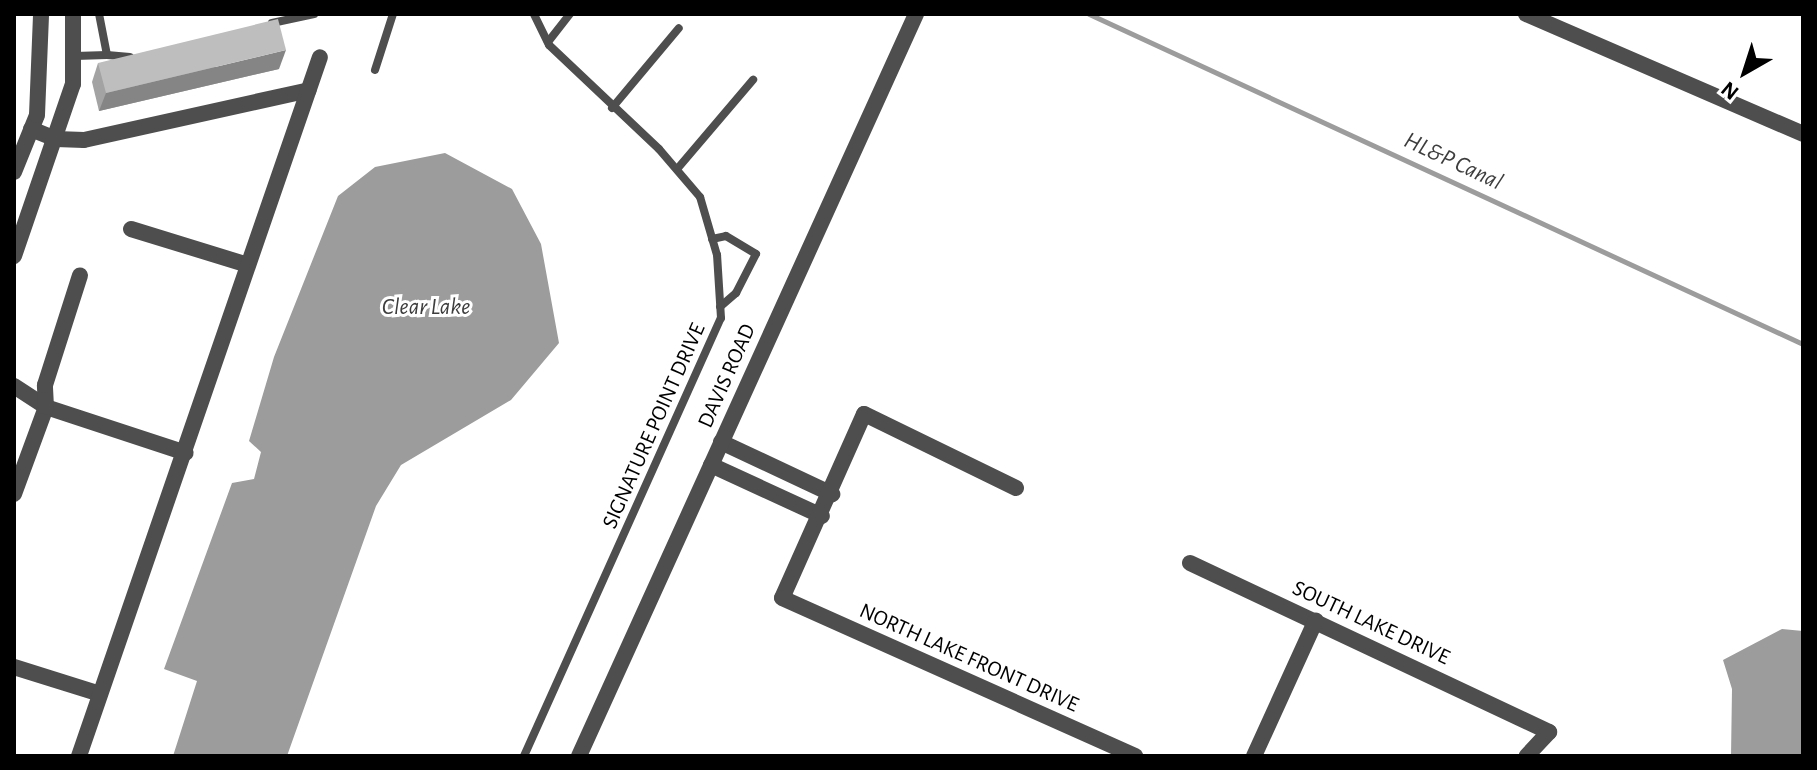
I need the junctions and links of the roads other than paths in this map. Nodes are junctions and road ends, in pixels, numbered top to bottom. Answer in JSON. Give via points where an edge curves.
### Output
{"nodes":[{"id":1,"x":41,"y":14,"type":"edge"},
{"id":2,"x":73,"y":14,"type":"edge"},
{"id":3,"x":99,"y":14,"type":"edge"},
{"id":4,"x":314,"y":14,"type":"edge"},
{"id":5,"x":393,"y":14,"type":"edge"},
{"id":6,"x":534,"y":14,"type":"edge"},
{"id":7,"x":570,"y":14,"type":"edge"},
{"id":8,"x":916,"y":14,"type":"edge"},
{"id":9,"x":1526,"y":14,"type":"edge"},
{"id":10,"x":257,"y":27,"type":"edge"},
{"id":11,"x":679,"y":28,"type":"dead end"},
{"id":12,"x":548,"y":42,"type":"junction"},
{"id":13,"x":107,"y":55,"type":"junction"},
{"id":14,"x":137,"y":55,"type":"edge"},
{"id":15,"x":75,"y":56,"type":"junction"},
{"id":16,"x":320,"y":57,"type":"dead end"},
{"id":17,"x":375,"y":70,"type":"dead end"},
{"id":18,"x":753,"y":80,"type":"dead end"},
{"id":19,"x":309,"y":90,"type":"junction"},
{"id":20,"x":612,"y":108,"type":"junction"},
{"id":21,"x":31,"y":129,"type":"junction"},
{"id":22,"x":1803,"y":134,"type":"edge"},
{"id":23,"x":56,"y":139,"type":"junction"},
{"id":24,"x":678,"y":168,"type":"junction"},
{"id":25,"x":14,"y":172,"type":"edge"},
{"id":26,"x":131,"y":229,"type":"dead end"},
{"id":27,"x":712,"y":239,"type":"junction"},
{"id":28,"x":14,"y":256,"type":"edge"},
{"id":29,"x":248,"y":265,"type":"junction"},
{"id":30,"x":80,"y":275,"type":"dead end"},
{"id":31,"x":720,"y":307,"type":"junction"},
{"id":32,"x":16,"y":392,"type":"edge"},
{"id":33,"x":46,"y":407,"type":"junction"},
{"id":34,"x":721,"y":442,"type":"junction"},
{"id":35,"x":186,"y":453,"type":"junction"},
{"id":36,"x":711,"y":465,"type":"junction"},
{"id":37,"x":1016,"y":488,"type":"dead end"},
{"id":38,"x":14,"y":494,"type":"edge"},
{"id":39,"x":832,"y":494,"type":"junction"},
{"id":40,"x":822,"y":516,"type":"junction"},
{"id":41,"x":1190,"y":563,"type":"dead end"},
{"id":42,"x":1316,"y":620,"type":"junction"},
{"id":43,"x":14,"y":667,"type":"edge"},
{"id":44,"x":100,"y":694,"type":"junction"},
{"id":45,"x":79,"y":756,"type":"edge"},
{"id":46,"x":524,"y":756,"type":"edge"},
{"id":47,"x":579,"y":756,"type":"edge"},
{"id":48,"x":1135,"y":756,"type":"edge"},
{"id":49,"x":1254,"y":756,"type":"edge"},
{"id":50,"x":1527,"y":756,"type":"edge"}],
"edges":[{"from":1,"to":21,"type":"street","via":[[42,71]]},
{"from":2,"to":15,"type":"street"},
{"from":3,"to":13,"type":"lane"},
{"from":4,"to":10,"type":"lane"},
{"from":5,"to":17,"type":"lane"},
{"from":6,"to":12,"type":"lane","name":"SIGNATURE POINT DRIVE"},
{"from":7,"to":12,"type":"lane"},
{"from":8,"to":34,"type":"street","name":"DAVIS ROAD"},
{"from":9,"to":22,"type":"street"},
{"from":11,"to":20,"type":"lane"},
{"from":12,"to":20,"type":"lane","name":"SIGNATURE POINT DRIVE"},
{"from":13,"to":14,"type":"lane"},
{"from":13,"to":15,"type":"lane"},
{"from":15,"to":23,"type":"street","via":[[73,84]]},
{"from":16,"to":19,"type":"street"},
{"from":18,"to":24,"type":"lane"},
{"from":19,"to":23,"type":"street","via":[[84,140]]},
{"from":19,"to":29,"type":"street"},
{"from":20,"to":24,"type":"lane","name":"SIGNATURE POINT DRIVE"},
{"from":21,"to":23,"type":"street"},
{"from":21,"to":25,"type":"street"},
{"from":23,"to":28,"type":"street"},
{"from":24,"to":27,"type":"lane","name":"SIGNATURE POINT DRIVE","via":[[700,197]]},
{"from":26,"to":29,"type":"street"},
{"from":27,"to":31,"type":"lane","name":"SIGNATURE POINT DRIVE"},
{"from":27,"to":31,"type":"lane","via":[[726,236],[756,254],[736,293]]},
{"from":29,"to":35,"type":"street"},
{"from":30,"to":33,"type":"street","via":[[45,385]]},
{"from":31,"to":46,"type":"lane","name":"SIGNATURE POINT DRIVE","via":[[721,318]]},
{"from":32,"to":33,"type":"street"},
{"from":33,"to":35,"type":"street"},
{"from":33,"to":38,"type":"street"},
{"from":34,"to":36,"type":"street","name":"DAVIS ROAD"},
{"from":34,"to":39,"type":"street"},
{"from":35,"to":44,"type":"street"},
{"from":36,"to":40,"type":"street"},
{"from":36,"to":47,"type":"street","name":"DAVIS ROAD"},
{"from":37,"to":39,"type":"street","via":[[864,414]]},
{"from":39,"to":40,"type":"street"},
{"from":40,"to":48,"type":"street","name":"NORTH LAKE FRONT DRIVE","via":[[786,599]]},
{"from":41,"to":42,"type":"street","name":"SOUTH LAKE DRIVE"},
{"from":42,"to":49,"type":"street"},
{"from":42,"to":50,"type":"street","name":"SOUTH LAKE DRIVE","via":[[1549,732]]},
{"from":43,"to":44,"type":"street"},
{"from":44,"to":45,"type":"street"}]}
